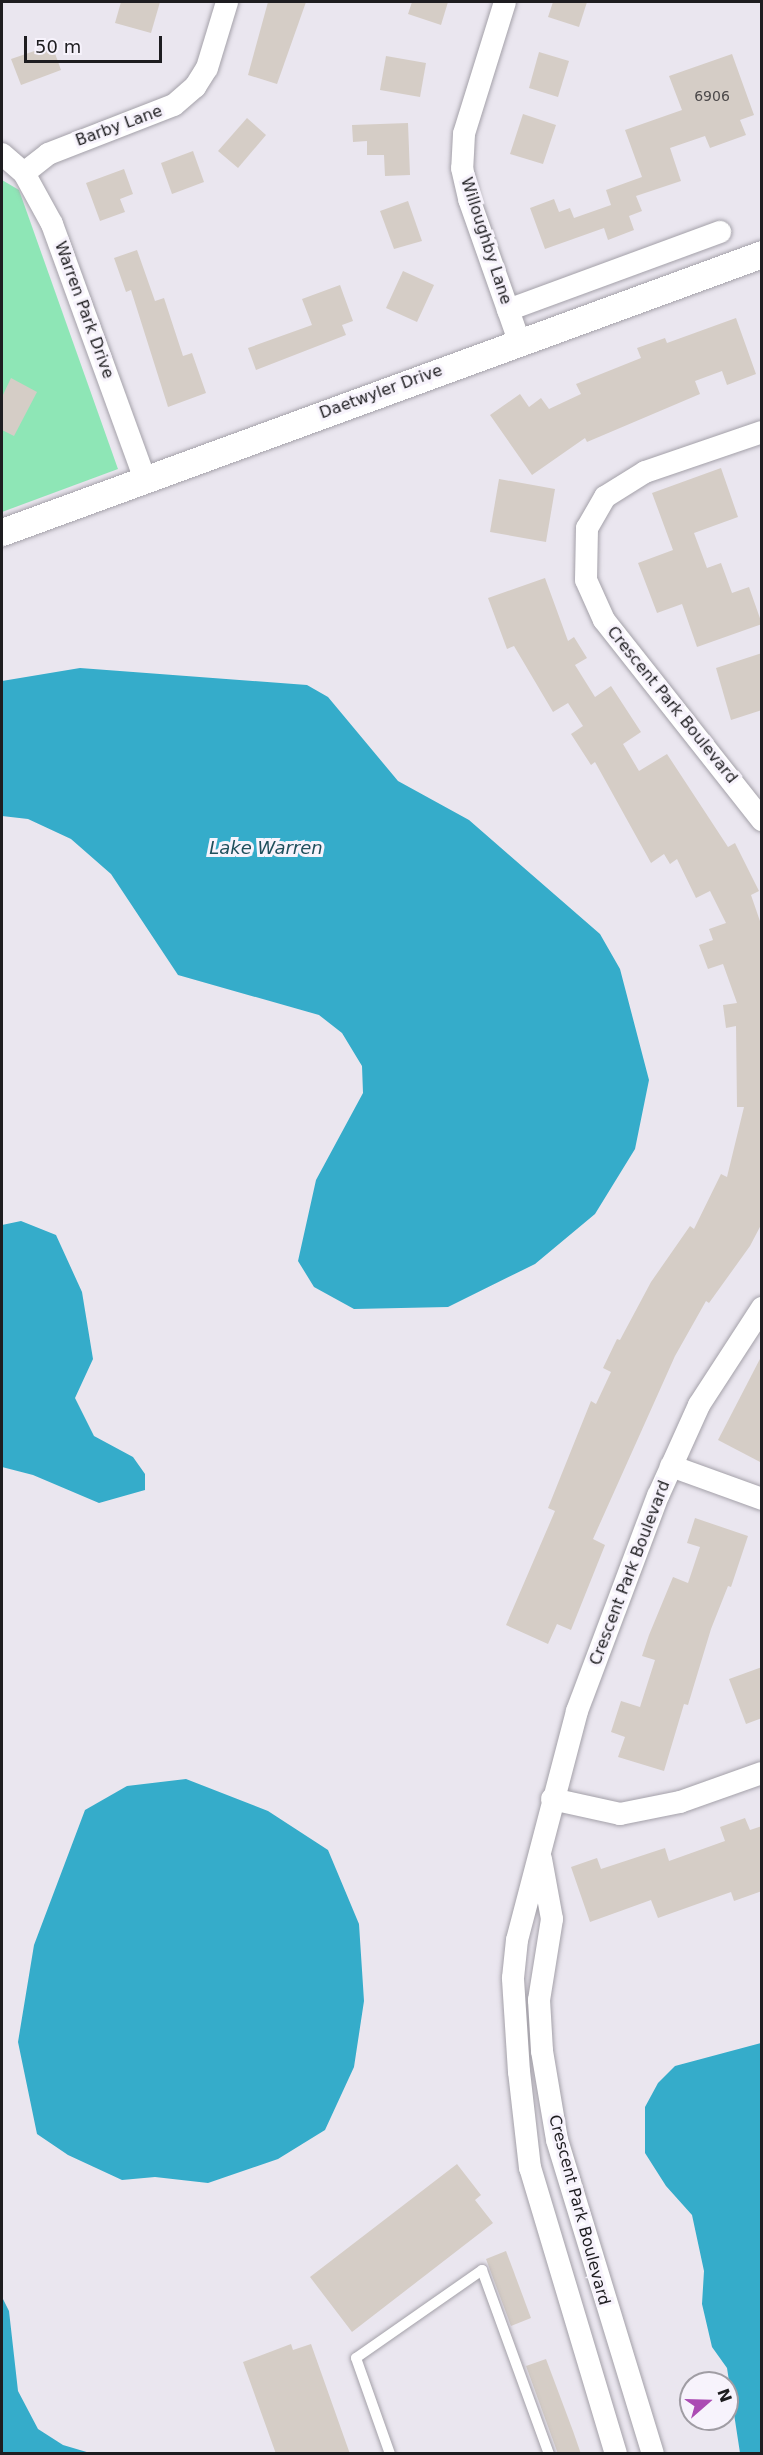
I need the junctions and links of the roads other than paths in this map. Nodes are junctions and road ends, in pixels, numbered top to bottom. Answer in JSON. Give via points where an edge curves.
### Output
{"nodes":[{"id":1,"x":227,"y":2,"type":"edge"},
{"id":2,"x":504,"y":2,"type":"edge"},
{"id":3,"x":2,"y":154,"type":"edge"},
{"id":4,"x":24,"y":173,"type":"junction"},
{"id":5,"x":720,"y":232,"type":"dead end"},
{"id":6,"x":762,"y":254,"type":"edge"},
{"id":7,"x":508,"y":310,"type":"junction"},
{"id":8,"x":519,"y":341,"type":"junction"},
{"id":9,"x":762,"y":432,"type":"edge"},
{"id":10,"x":145,"y":479,"type":"junction"},
{"id":11,"x":2,"y":532,"type":"edge"},
{"id":12,"x":762,"y":820,"type":"edge"},
{"id":13,"x":762,"y":1308,"type":"edge"},
{"id":14,"x":671,"y":1466,"type":"junction"},
{"id":15,"x":762,"y":1499,"type":"edge"},
{"id":16,"x":762,"y":1773,"type":"edge"},
{"id":17,"x":552,"y":1799,"type":"junction"},
{"id":18,"x":541,"y":1855,"type":"junction"},
{"id":19,"x":517,"y":1940,"type":"junction"},
{"id":20,"x":549,"y":1944,"type":"junction"},
{"id":21,"x":549,"y":2451,"type":"edge"},
{"id":22,"x":646,"y":2452,"type":"edge"},
{"id":23,"x":390,"y":2454,"type":"edge"},
{"id":24,"x":536,"y":2454,"type":"edge"},
{"id":25,"x":616,"y":2454,"type":"edge"}],
"edges":[{"from":1,"to":4,"type":"street","name":"Barby Lane","via":[[207,68],[195,87],[174,105],[48,154]]},
{"from":2,"to":7,"type":"street","name":"Willoughby Lane","via":[[464,134],[462,168]]},
{"from":3,"to":4,"type":"street","name":"Warren Park Drive"},
{"from":4,"to":10,"type":"street","name":"Warren Park Drive","via":[[52,224]]},
{"from":5,"to":7,"type":"street"},
{"from":6,"to":8,"type":"street","name":"Daetwyler Drive"},
{"from":7,"to":8,"type":"street","name":"Willoughby Lane"},
{"from":8,"to":10,"type":"street","name":"Daetwyler Drive"},
{"from":9,"to":12,"type":"street","name":"Crescent Park Boulevard","via":[[645,472],[605,497],[587,528],[586,580],[604,620]]},
{"from":10,"to":11,"type":"street","name":"Daetwyler Drive"},
{"from":13,"to":14,"type":"street","name":"Crescent Park Boulevard","via":[[699,1405]]},
{"from":14,"to":15,"type":"street"},
{"from":14,"to":17,"type":"street","name":"Crescent Park Boulevard","via":[[577,1712]]},
{"from":16,"to":17,"type":"street","via":[[680,1802],[620,1814]]},
{"from":17,"to":18,"type":"street","name":"Crescent Park Boulevard"},
{"from":18,"to":19,"type":"street","name":"Crescent Park Boulevard"},
{"from":18,"to":20,"type":"street","name":"Crescent Park Boulevard","via":[[552,1919]]},
{"from":19,"to":20,"type":"street"},
{"from":19,"to":25,"type":"street","name":"Crescent Park Boulevard","via":[[513,1978],[531,2168]]},
{"from":20,"to":22,"type":"street","name":"Crescent Park Boulevard","via":[[539,2000],[542,2052],[557,2140]]},
{"from":21,"to":23,"type":"lane","via":[[482,2270],[356,2358]]},
{"from":21,"to":24,"type":"lane"}]}
